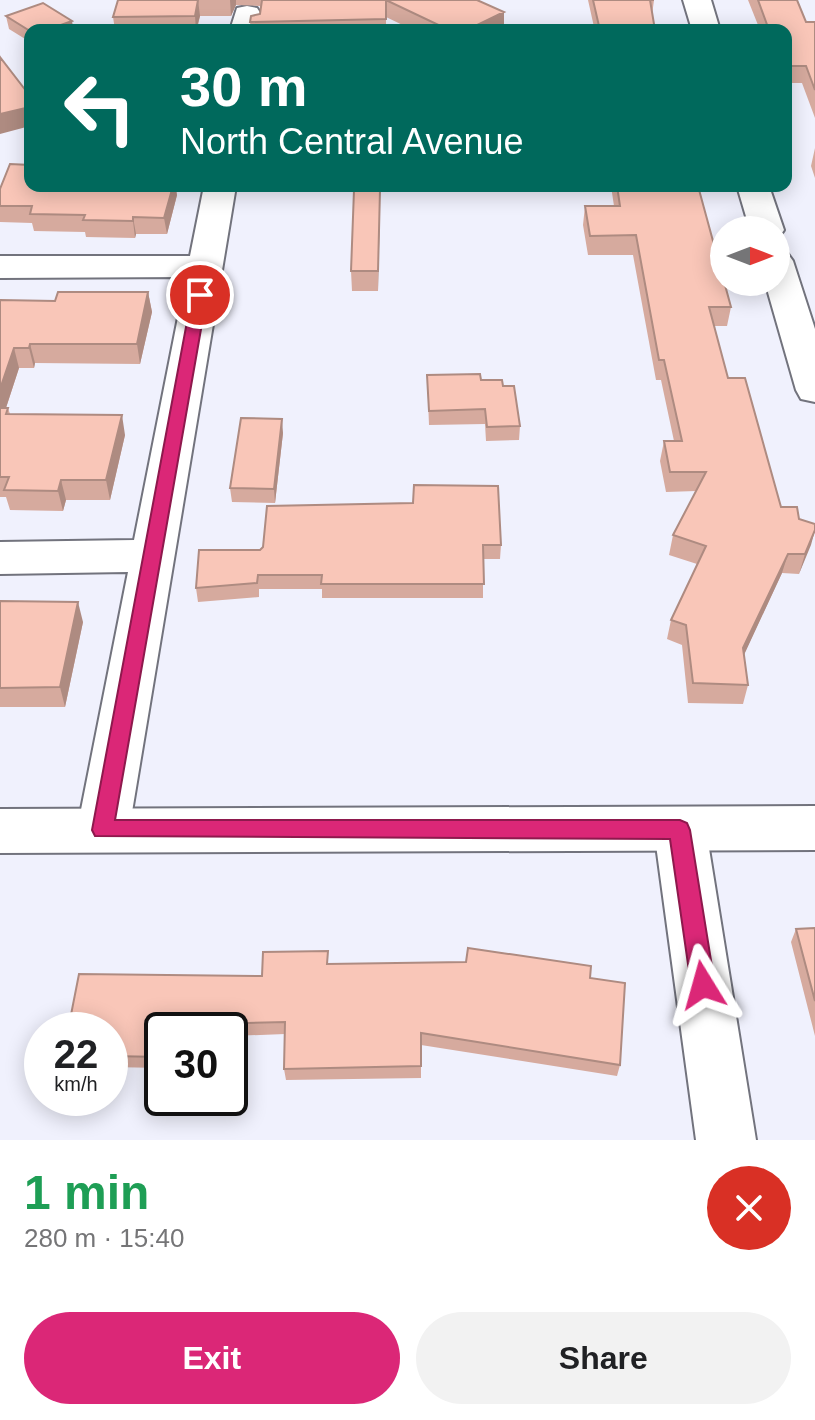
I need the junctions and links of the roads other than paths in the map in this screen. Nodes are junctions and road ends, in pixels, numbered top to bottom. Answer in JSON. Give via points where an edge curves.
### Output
{"nodes":[{"id":1,"x":697,"y":0,"type":"edge"},
{"id":2,"x":704,"y":24,"type":"edge"},
{"id":3,"x":219,"y":192,"type":"edge"},
{"id":4,"x":755,"y":192,"type":"edge"},
{"id":5,"x":763,"y":216,"type":"edge"},
{"id":6,"x":205,"y":266,"type":"junction"},
{"id":7,"x":0,"y":267,"type":"edge"},
{"id":8,"x":787,"y":296,"type":"edge"},
{"id":9,"x":815,"y":390,"type":"edge"},
{"id":10,"x":150,"y":556,"type":"junction"},
{"id":11,"x":0,"y":558,"type":"edge"},
{"id":12,"x":815,"y":828,"type":"edge"},
{"id":13,"x":103,"y":830,"type":"junction"},
{"id":14,"x":680,"y":830,"type":"junction"},
{"id":15,"x":0,"y":831,"type":"edge"},
{"id":16,"x":726,"y":1140,"type":"edge"}],
"edges":[{"from":1,"to":2,"type":"street"},
{"from":3,"to":6,"type":"street"},
{"from":4,"to":5,"type":"street"},
{"from":6,"to":7,"type":"street"},
{"from":6,"to":10,"type":"street"},
{"from":8,"to":9,"type":"street"},
{"from":10,"to":11,"type":"street"},
{"from":10,"to":13,"type":"street"},
{"from":12,"to":14,"type":"street"},
{"from":13,"to":14,"type":"street"},
{"from":13,"to":15,"type":"street"},
{"from":14,"to":16,"type":"street"}]}
